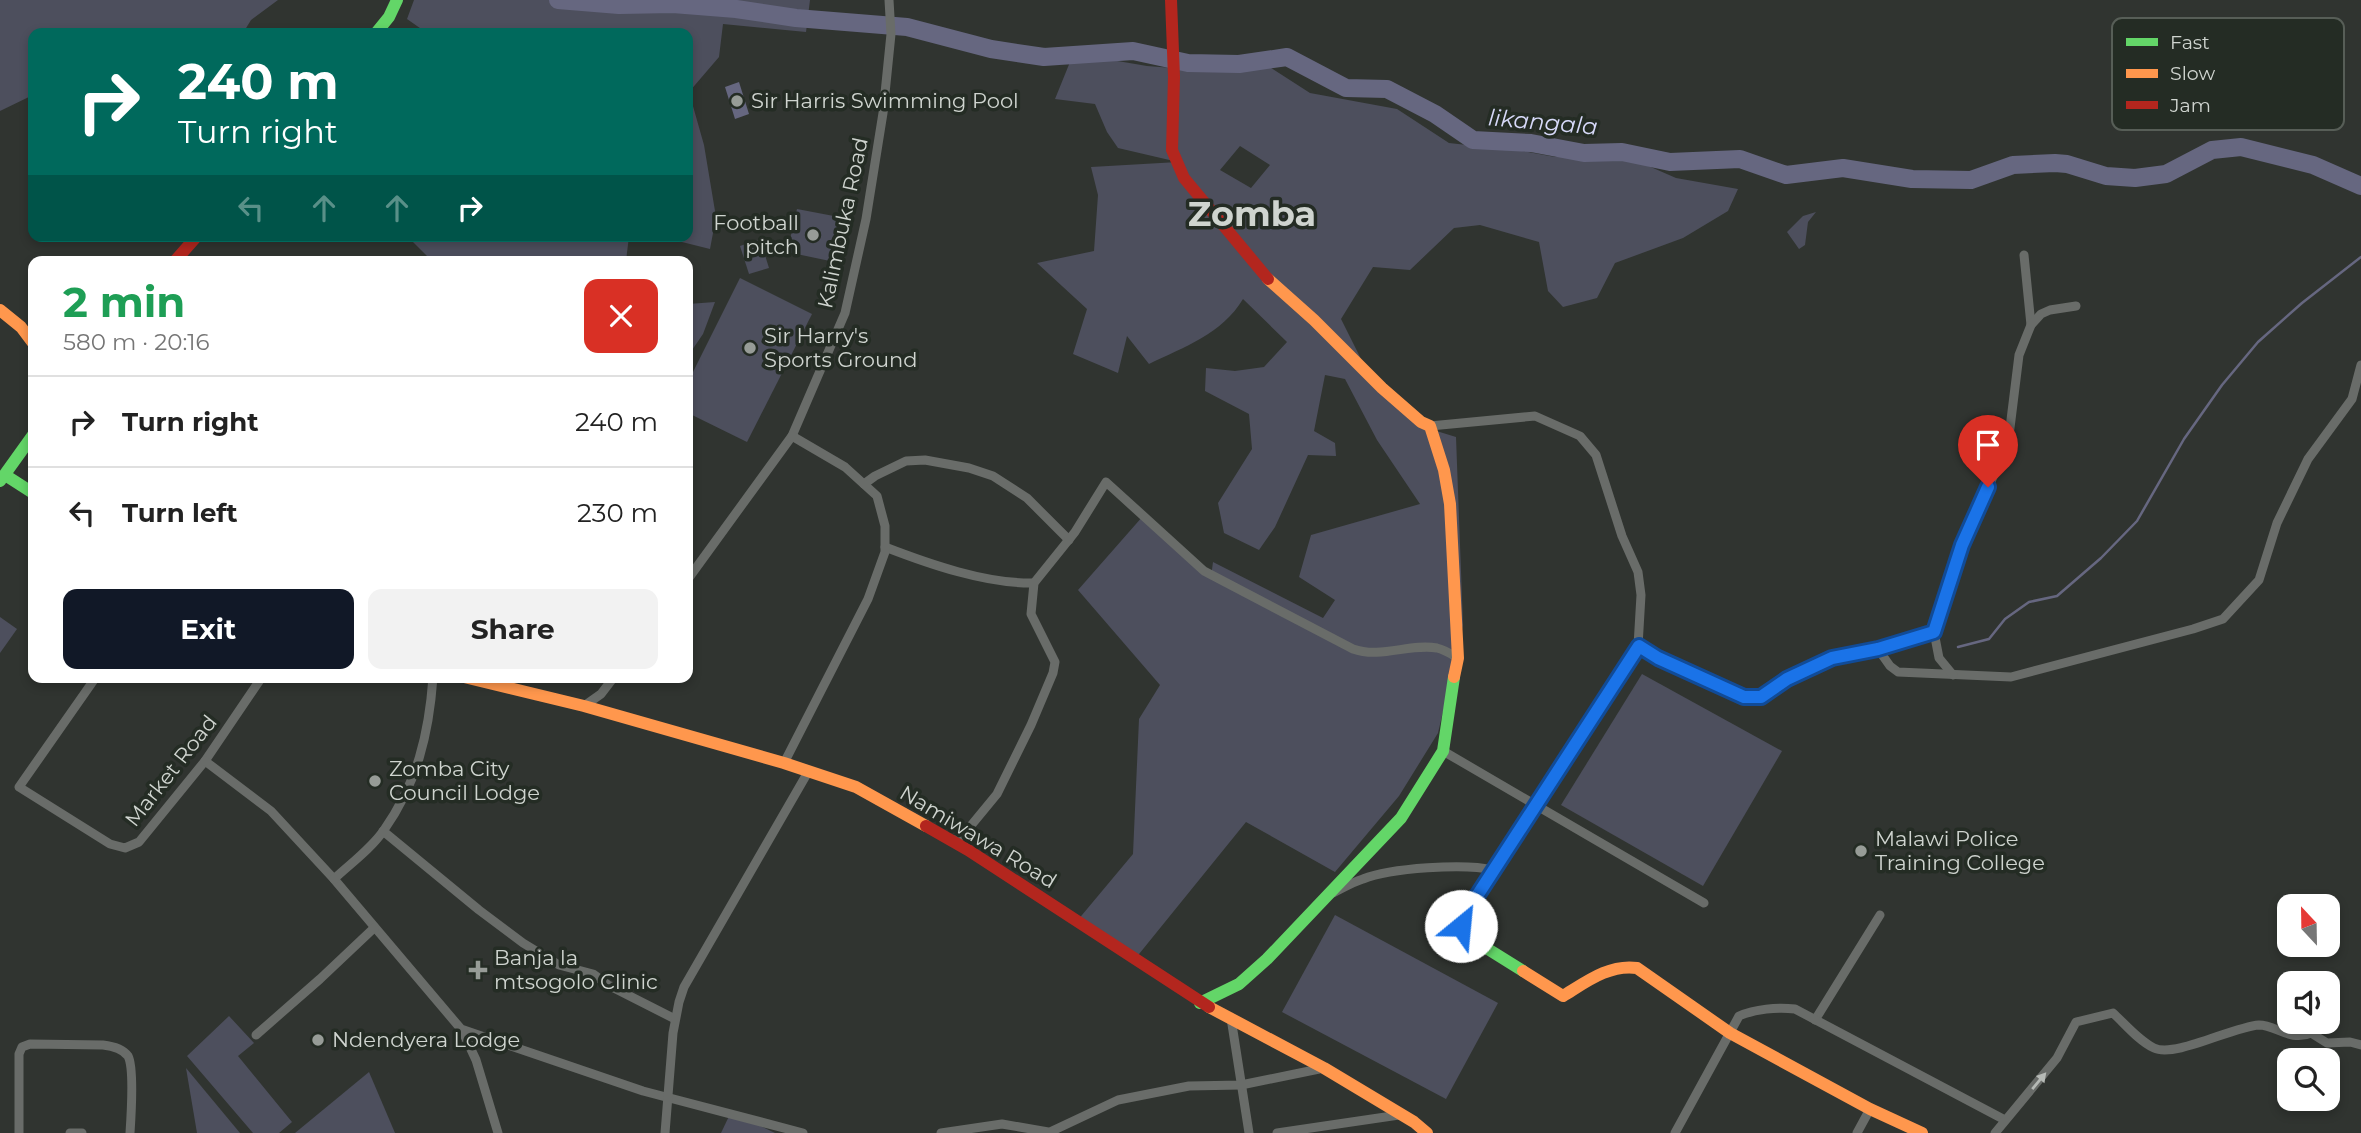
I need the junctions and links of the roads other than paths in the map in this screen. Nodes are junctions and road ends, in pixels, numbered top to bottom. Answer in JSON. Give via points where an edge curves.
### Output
{"nodes":[{"id":1,"x":397,"y":0,"type":"edge"},
{"id":2,"x":889,"y":0,"type":"edge"},
{"id":3,"x":1171,"y":0,"type":"edge"},
{"id":4,"x":380,"y":28,"type":"edge"},
{"id":5,"x":191,"y":242,"type":"edge"},
{"id":6,"x":2024,"y":255,"type":"dead end"},
{"id":7,"x":179,"y":256,"type":"edge"},
{"id":8,"x":2076,"y":306,"type":"dead end"},
{"id":9,"x":0,"y":310,"type":"edge"},
{"id":10,"x":2031,"y":325,"type":"junction"},
{"id":11,"x":28,"y":336,"type":"edge"},
{"id":12,"x":2361,"y":365,"type":"edge"},
{"id":13,"x":1430,"y":426,"type":"junction"},
{"id":14,"x":792,"y":436,"type":"junction"},
{"id":15,"x":28,"y":442,"type":"edge"},
{"id":16,"x":2,"y":478,"type":"edge"},
{"id":17,"x":864,"y":484,"type":"junction"},
{"id":18,"x":28,"y":491,"type":"edge"},
{"id":19,"x":1069,"y":540,"type":"junction"},
{"id":20,"x":885,"y":547,"type":"junction"},
{"id":21,"x":693,"y":572,"type":"edge"},
{"id":22,"x":1034,"y":583,"type":"junction"},
{"id":23,"x":1934,"y":632,"type":"junction"},
{"id":24,"x":1639,"y":646,"type":"junction"},
{"id":25,"x":1878,"y":649,"type":"junction"},
{"id":26,"x":1458,"y":658,"type":"junction"},
{"id":27,"x":1953,"y":676,"type":"junction"},
{"id":28,"x":92,"y":683,"type":"edge"},
{"id":29,"x":258,"y":683,"type":"edge"},
{"id":30,"x":432,"y":683,"type":"edge"},
{"id":31,"x":489,"y":683,"type":"edge"},
{"id":32,"x":609,"y":683,"type":"edge"},
{"id":33,"x":584,"y":706,"type":"junction"},
{"id":34,"x":1443,"y":751,"type":"junction"},
{"id":35,"x":205,"y":761,"type":"junction"},
{"id":36,"x":784,"y":763,"type":"junction"},
{"id":37,"x":808,"y":772,"type":"junction"},
{"id":38,"x":1535,"y":804,"type":"junction"},
{"id":39,"x":383,"y":831,"type":"junction"},
{"id":40,"x":954,"y":842,"type":"junction"},
{"id":41,"x":1493,"y":870,"type":"junction"},
{"id":42,"x":334,"y":879,"type":"junction"},
{"id":43,"x":1325,"y":897,"type":"junction"},
{"id":44,"x":1704,"y":903,"type":"dead end"},
{"id":45,"x":1880,"y":915,"type":"dead end"},
{"id":46,"x":374,"y":928,"type":"junction"},
{"id":47,"x":1200,"y":1003,"type":"junction"},
{"id":48,"x":1231,"y":1018,"type":"junction"},
{"id":49,"x":675,"y":1020,"type":"junction"},
{"id":50,"x":1815,"y":1020,"type":"junction"},
{"id":51,"x":461,"y":1029,"type":"junction"},
{"id":52,"x":1730,"y":1033,"type":"junction"},
{"id":53,"x":256,"y":1035,"type":"dead end"},
{"id":54,"x":2361,"y":1045,"type":"edge"},
{"id":55,"x":1324,"y":1068,"type":"junction"},
{"id":56,"x":1241,"y":1085,"type":"junction"},
{"id":57,"x":667,"y":1097,"type":"junction"},
{"id":58,"x":1870,"y":1109,"type":"junction"},
{"id":59,"x":1399,"y":1115,"type":"junction"},
{"id":60,"x":2005,"y":1120,"type":"junction"},
{"id":61,"x":1053,"y":1132,"type":"edge"},
{"id":62,"x":19,"y":1133,"type":"edge"},
{"id":63,"x":69,"y":1133,"type":"edge"},
{"id":64,"x":82,"y":1133,"type":"edge"},
{"id":65,"x":130,"y":1133,"type":"edge"},
{"id":66,"x":498,"y":1133,"type":"edge"},
{"id":67,"x":665,"y":1133,"type":"edge"},
{"id":68,"x":803,"y":1133,"type":"edge"},
{"id":69,"x":941,"y":1133,"type":"edge"},
{"id":70,"x":1249,"y":1133,"type":"edge"},
{"id":71,"x":1277,"y":1133,"type":"edge"},
{"id":72,"x":1427,"y":1133,"type":"edge"},
{"id":73,"x":1675,"y":1133,"type":"edge"},
{"id":74,"x":1857,"y":1133,"type":"edge"},
{"id":75,"x":1922,"y":1133,"type":"edge"},
{"id":76,"x":1995,"y":1133,"type":"edge"}],
"edges":[{"from":1,"to":4,"type":"main road"},
{"from":2,"to":14,"type":"street","name":"Kalimbuka Road","via":[[891,34],[883,113],[866,219],[845,313]]},
{"from":3,"to":13,"type":"main road","via":[[1172,150],[1184,178],[1273,285],[1382,388]]},
{"from":5,"to":7,"type":"main road"},
{"from":6,"to":10,"type":"street"},
{"from":8,"to":10,"type":"street","via":[[2050,310]]},
{"from":9,"to":11,"type":"main road"},
{"from":10,"to":23,"type":"street","via":[[2015,374],[2008,443],[1962,545]]},
{"from":12,"to":27,"type":"street","via":[[2352,399],[2308,459],[2277,523],[2259,580],[2227,616],[2011,677]]},
{"from":13,"to":24,"type":"street","via":[[1535,416],[1580,436],[1596,455],[1638,572],[1642,595]]},
{"from":13,"to":26,"type":"main road","via":[[1450,504]]},
{"from":14,"to":17,"type":"street","via":[[829,456]]},
{"from":14,"to":21,"type":"street","name":"Kalimbuka Road"},
{"from":15,"to":16,"type":"main road"},
{"from":16,"to":18,"type":"main road"},
{"from":17,"to":19,"type":"street","via":[[906,461],[969,468],[993,476],[1027,498]]},
{"from":17,"to":20,"type":"street","via":[[879,502]]},
{"from":19,"to":22,"type":"street"},
{"from":19,"to":26,"type":"street","via":[[1106,482],[1205,571],[1353,649],[1432,648]]},
{"from":20,"to":22,"type":"street","via":[[955,570]]},
{"from":20,"to":36,"type":"street","via":[[867,599]]},
{"from":22,"to":40,"type":"street","via":[[1031,614],[1055,662],[1054,673],[997,794]]},
{"from":23,"to":25,"type":"main road"},
{"from":23,"to":27,"type":"street","via":[[1939,658]]},
{"from":24,"to":25,"type":"main road","via":[[1754,698],[1819,662]]},
{"from":24,"to":38,"type":"main road"},
{"from":25,"to":27,"type":"street","via":[[1898,672]]},
{"from":26,"to":34,"type":"main road"},
{"from":28,"to":35,"type":"street","name":"Market Road","via":[[19,787],[110,844],[125,848],[148,833]]},
{"from":29,"to":35,"type":"street","name":"Market Road"},
{"from":30,"to":39,"type":"street","via":[[423,751]]},
{"from":31,"to":33,"type":"main road","name":"Namiwawa Road"},
{"from":32,"to":33,"type":"street"},
{"from":33,"to":36,"type":"main road","name":"Namiwawa Road"},
{"from":34,"to":38,"type":"street"},
{"from":34,"to":43,"type":"main road","via":[[1401,818]]},
{"from":35,"to":42,"type":"street","via":[[271,811]]},
{"from":36,"to":37,"type":"main road","name":"Namiwawa Road"},
{"from":37,"to":40,"type":"main road","name":"Namiwawa Road","via":[[856,787]]},
{"from":37,"to":49,"type":"street","via":[[688,981]]},
{"from":38,"to":41,"type":"main road"},
{"from":38,"to":44,"type":"street"},
{"from":39,"to":42,"type":"street"},
{"from":39,"to":49,"type":"street","via":[[523,943],[559,965],[593,974]]},
{"from":40,"to":47,"type":"main road","name":"Namiwawa Road"},
{"from":41,"to":43,"type":"street","via":[[1455,867],[1381,873]]},
{"from":41,"to":52,"type":"main road","via":[[1464,916],[1461,926],[1467,936],[1563,996],[1603,974],[1637,968]]},
{"from":42,"to":46,"type":"street"},
{"from":43,"to":47,"type":"main road","via":[[1251,975]]},
{"from":45,"to":50,"type":"street"},
{"from":46,"to":51,"type":"street"},
{"from":46,"to":53,"type":"street"},
{"from":47,"to":48,"type":"main road","name":"Namiwawa Road"},
{"from":48,"to":55,"type":"main road","name":"Namiwawa Road"},
{"from":48,"to":56,"type":"street"},
{"from":49,"to":57,"type":"street"},
{"from":50,"to":52,"type":"street","via":[[1794,1009],[1749,1012],[1739,1016]]},
{"from":50,"to":60,"type":"street"},
{"from":51,"to":57,"type":"street"},
{"from":51,"to":66,"type":"street","via":[[476,1060]]},
{"from":52,"to":58,"type":"main road"},
{"from":52,"to":73,"type":"street"},
{"from":60,"to":54,"type":"street","one_way":true,"via":[[2057,1058],[2076,1022],[2113,1013],[2147,1044],[2166,1051],[2262,1025],[2296,1036],[2311,1033],[2327,1043]]},
{"from":55,"to":56,"type":"street"},
{"from":55,"to":59,"type":"main road","name":"Namiwawa Road"},
{"from":56,"to":61,"type":"street","via":[[1189,1086],[1118,1100]]},
{"from":56,"to":70,"type":"street"},
{"from":57,"to":67,"type":"street"},
{"from":57,"to":68,"type":"street"},
{"from":58,"to":74,"type":"street"},
{"from":58,"to":75,"type":"main road"},
{"from":59,"to":71,"type":"street"},
{"from":59,"to":72,"type":"main road","name":"Namiwawa Road"},
{"from":60,"to":76,"type":"street"},
{"from":61,"to":69,"type":"street","via":[[1002,1124]]},
{"from":62,"to":65,"type":"street","via":[[19,1054],[30,1044],[103,1045],[125,1053],[130,1066]]},
{"from":63,"to":64,"type":"street"}]}
